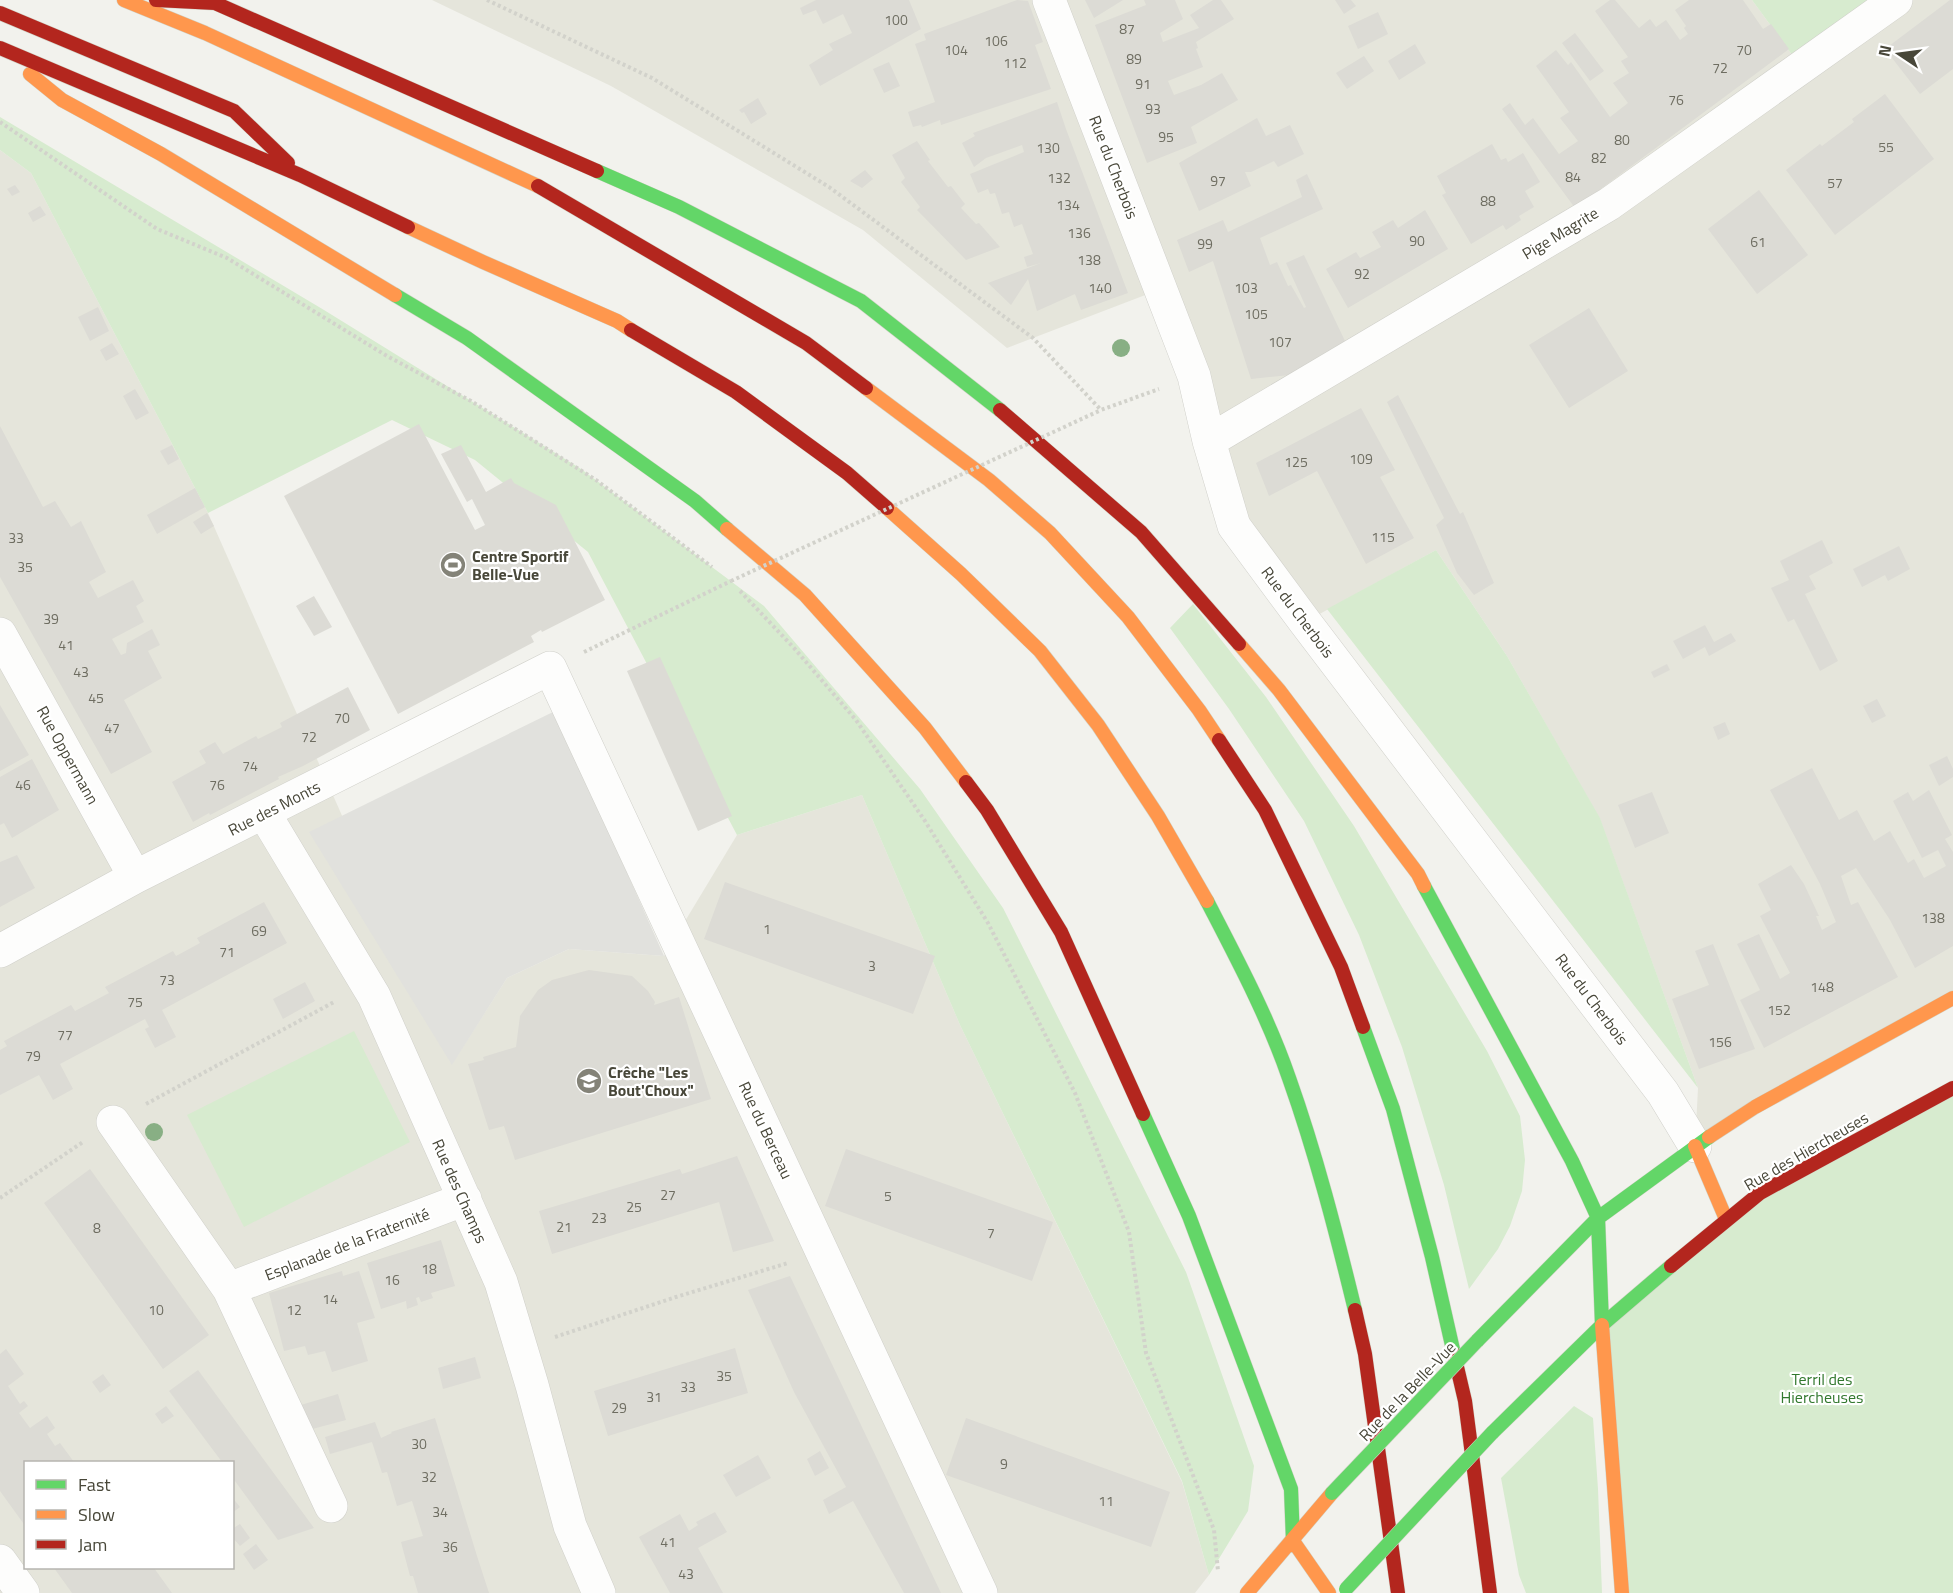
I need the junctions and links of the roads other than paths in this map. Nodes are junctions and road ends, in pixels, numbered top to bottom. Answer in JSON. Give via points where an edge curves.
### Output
{"nodes":[{"id":1,"x":124,"y":0,"type":"edge"},
{"id":2,"x":156,"y":0,"type":"edge"},
{"id":3,"x":1049,"y":0,"type":"edge"},
{"id":4,"x":1896,"y":0,"type":"edge"},
{"id":5,"x":0,"y":13,"type":"edge"},
{"id":6,"x":0,"y":49,"type":"edge"},
{"id":7,"x":300,"y":175,"type":"junction"},
{"id":8,"x":1209,"y":441,"type":"junction"},
{"id":9,"x":0,"y":634,"type":"edge"},
{"id":10,"x":550,"y":668,"type":"joint"},
{"id":11,"x":264,"y":813,"type":"junction"},
{"id":12,"x":135,"y":877,"type":"junction"},
{"id":13,"x":0,"y":951,"type":"edge"},
{"id":14,"x":1953,"y":998,"type":"edge"},
{"id":15,"x":1953,"y":1088,"type":"edge"},
{"id":16,"x":113,"y":1122,"type":"road end"},
{"id":17,"x":1695,"y":1146,"type":"junction"},
{"id":18,"x":465,"y":1199,"type":"junction"},
{"id":19,"x":1598,"y":1218,"type":"junction"},
{"id":20,"x":1726,"y":1219,"type":"junction"},
{"id":21,"x":229,"y":1289,"type":"junction"},
{"id":22,"x":1602,"y":1325,"type":"junction"},
{"id":23,"x":331,"y":1506,"type":"dead end"},
{"id":24,"x":1293,"y":1541,"type":"junction"},
{"id":25,"x":0,"y":1561,"type":"edge"},
{"id":26,"x":1344,"y":1591,"type":"edge"},
{"id":27,"x":23,"y":1593,"type":"edge"},
{"id":28,"x":599,"y":1593,"type":"edge"},
{"id":29,"x":981,"y":1593,"type":"edge"},
{"id":30,"x":1247,"y":1593,"type":"edge"},
{"id":31,"x":1329,"y":1593,"type":"edge"},
{"id":32,"x":1398,"y":1593,"type":"edge"},
{"id":33,"x":1490,"y":1593,"type":"edge"},
{"id":34,"x":1622,"y":1593,"type":"edge"}],
"edges":[{"from":1,"to":33,"type":"main road","via":[[535,184],[806,343],[998,488],[1050,533],[1128,617],[1199,710],[1265,810],[1345,978],[1393,1108],[1432,1257],[1465,1401]]},
{"from":2,"to":19,"type":"main road","via":[[216,3],[679,207],[861,300],[993,404],[1141,532],[1279,690],[1418,874],[1572,1161]]},
{"from":3,"to":8,"type":"street","name":"Rue du Cherbois","via":[[1194,376]]},
{"from":4,"to":8,"type":"street","name":"Pige Magrite","via":[[1609,204]]},
{"from":5,"to":7,"type":"main road","via":[[234,111]]},
{"from":6,"to":7,"type":"main road"},
{"from":6,"to":24,"type":"main road","via":[[62,100],[161,154],[467,338],[695,501],[805,595],[925,728],[987,810],[1061,932],[1165,1161],[1291,1489]]},
{"from":7,"to":32,"type":"main road","via":[[617,321],[736,392],[847,472],[961,574],[1040,651],[1098,725],[1205,897],[1246,977],[1289,1077],[1332,1213],[1365,1354]]},
{"from":8,"to":17,"type":"street","name":"Rue du Cherbois","via":[[1234,526],[1663,1093]]},
{"from":9,"to":12,"type":"street","name":"Rue Oppermann"},
{"from":10,"to":11,"type":"street","name":"Rue des Monts"},
{"from":10,"to":29,"type":"street","name":"Rue du Berceau"},
{"from":11,"to":12,"type":"street","name":"Rue des Monts"},
{"from":11,"to":18,"type":"street","name":"Rue des Champs","via":[[374,996]]},
{"from":12,"to":13,"type":"street","name":"Rue des Monts"},
{"from":14,"to":17,"type":"main road","via":[[1755,1107]]},
{"from":15,"to":20,"type":"main road","name":"Rue des Hiercheuses","via":[[1760,1193]]},
{"from":16,"to":21,"type":"street"},
{"from":17,"to":19,"type":"main road"},
{"from":17,"to":20,"type":"main road"},
{"from":18,"to":21,"type":"street","name":"Esplanade de la Fraternité"},
{"from":18,"to":28,"type":"street","name":"Rue des Champs","via":[[501,1282],[570,1526]]},
{"from":19,"to":22,"type":"main road"},
{"from":19,"to":24,"type":"main road","name":"Rue de la Belle-Vue","bridge":true,"via":[[1332,1493]]},
{"from":20,"to":22,"type":"main road","name":"Rue des Hiercheuses"},
{"from":21,"to":23,"type":"street"},
{"from":22,"to":26,"type":"main road","bridge":true,"via":[[1492,1433]]},
{"from":22,"to":34,"type":"main road"},
{"from":24,"to":30,"type":"main road","name":"Rue de la Belle-Vue"},
{"from":24,"to":31,"type":"main road"},
{"from":25,"to":27,"type":"street"}]}
